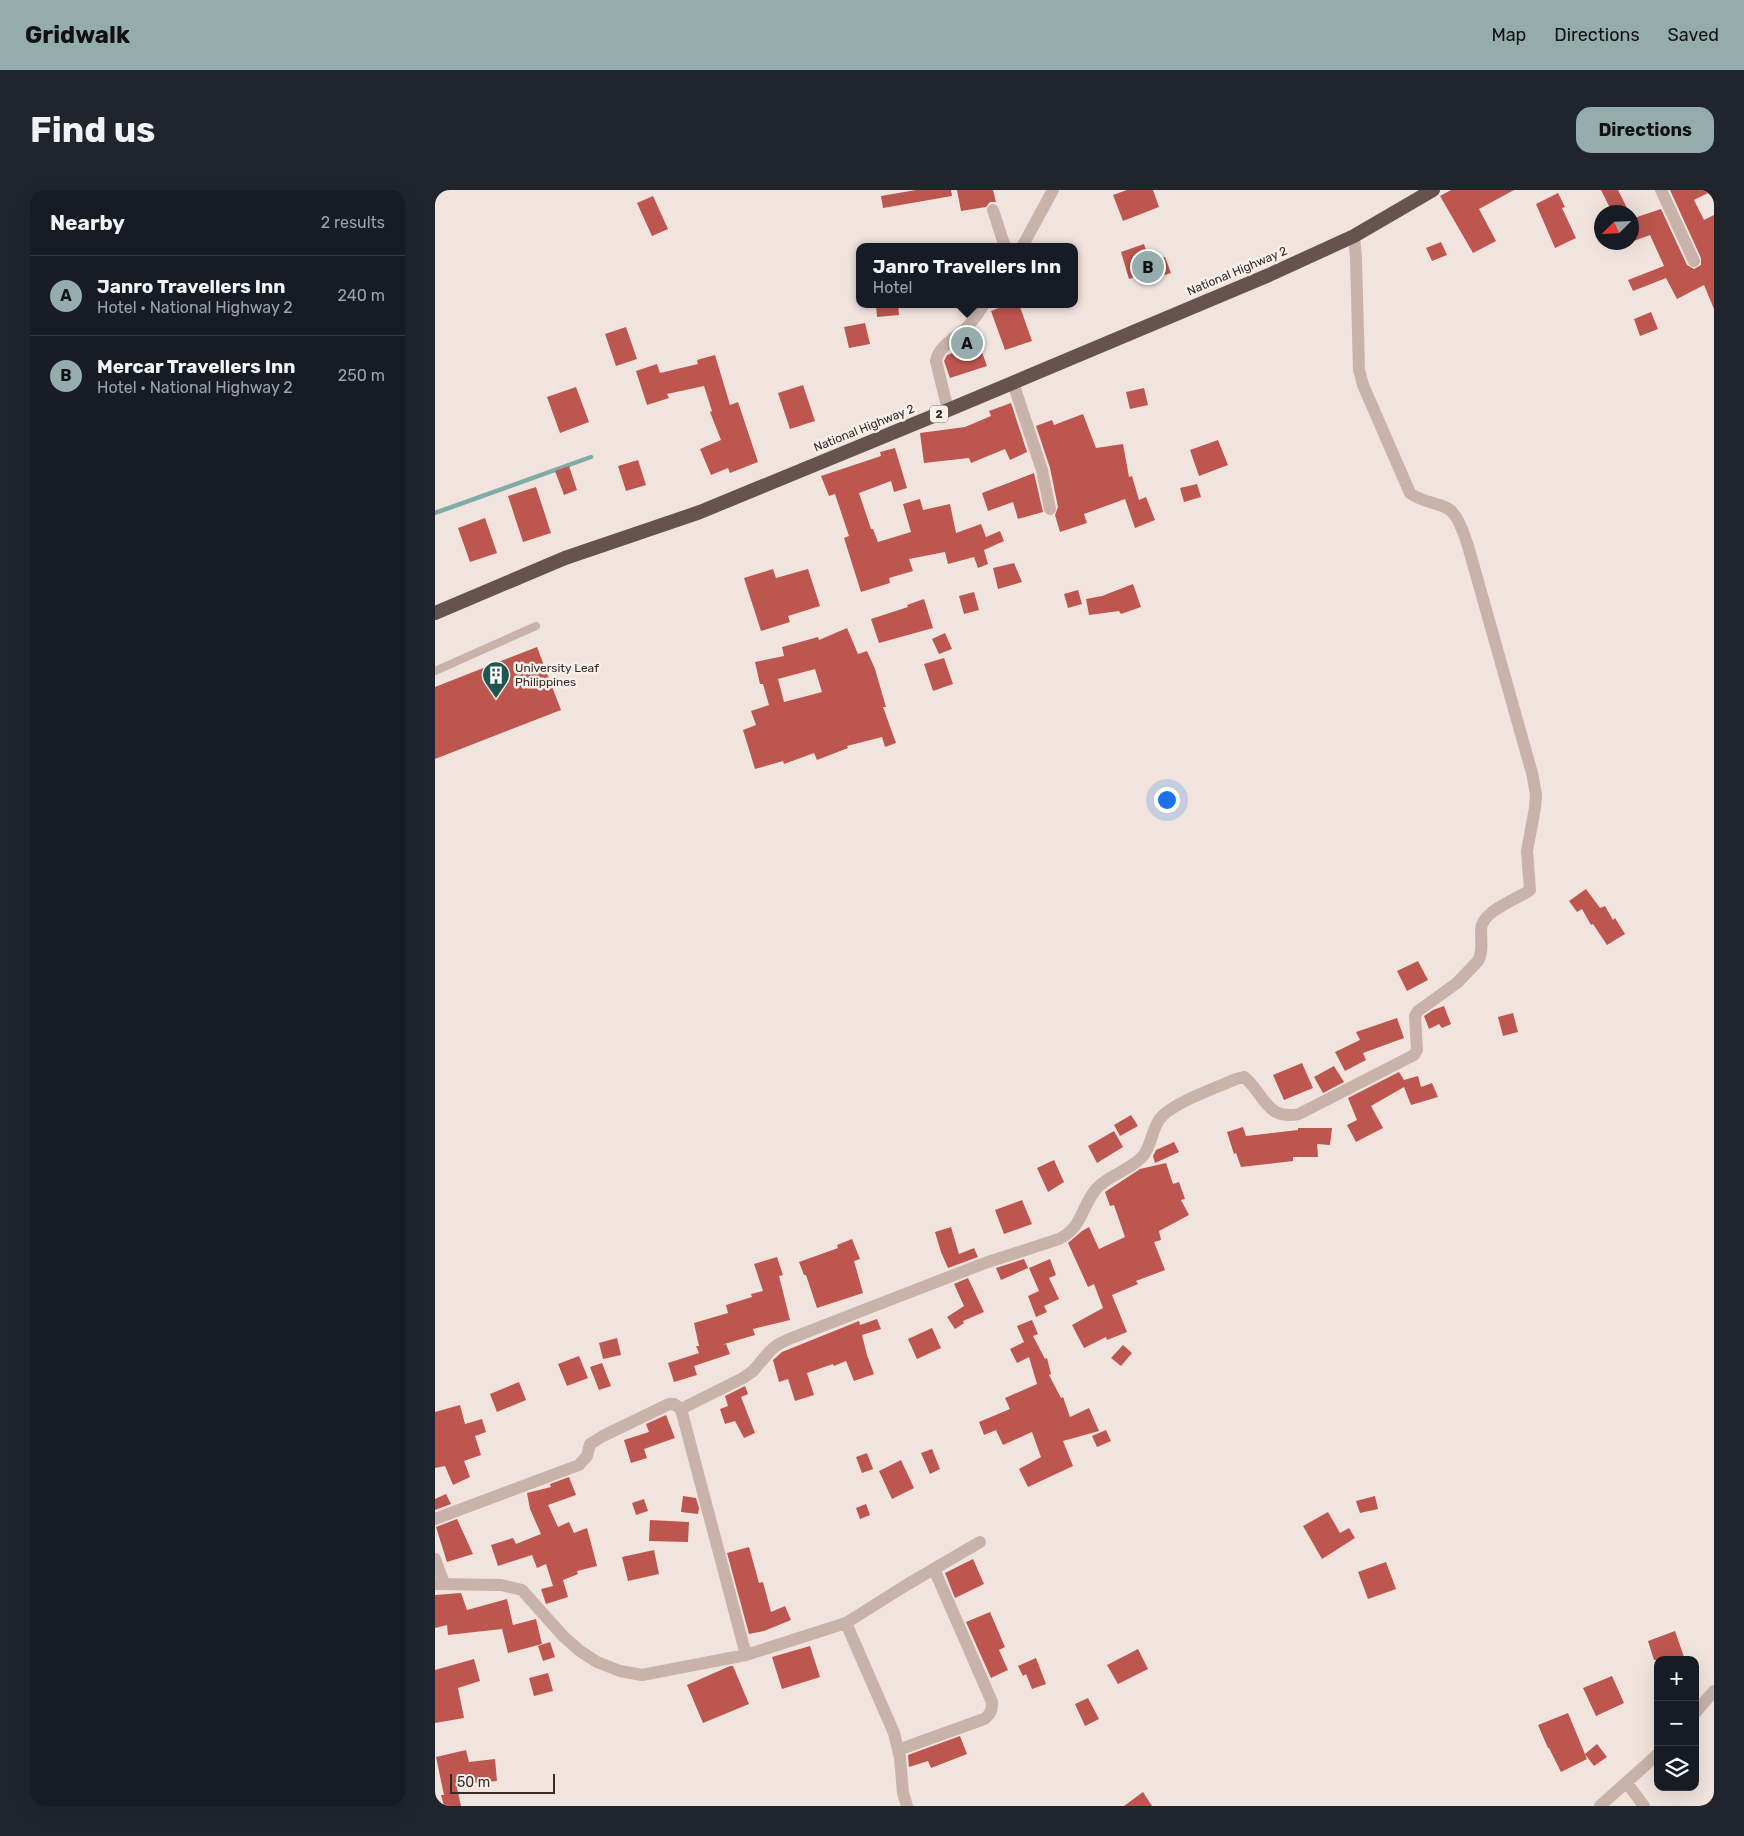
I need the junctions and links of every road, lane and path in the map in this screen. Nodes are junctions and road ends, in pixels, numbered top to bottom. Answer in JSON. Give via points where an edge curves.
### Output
{"nodes":[{"id":1,"x":1053,"y":190,"type":"edge"},
{"id":2,"x":1433,"y":190,"type":"edge"},
{"id":3,"x":1661,"y":190,"type":"edge"},
{"id":4,"x":993,"y":210,"type":"dead end"},
{"id":5,"x":1354,"y":236,"type":"junction"},
{"id":6,"x":1004,"y":243,"type":"edge"},
{"id":7,"x":1024,"y":243,"type":"edge"},
{"id":8,"x":1695,"y":261,"type":"dead end"},
{"id":9,"x":981,"y":308,"type":"edge"},
{"id":10,"x":1013,"y":383,"type":"junction"},
{"id":11,"x":948,"y":410,"type":"junction"},
{"id":12,"x":1050,"y":509,"type":"dead end"},
{"id":13,"x":435,"y":613,"type":"edge"},
{"id":14,"x":536,"y":626,"type":"dead end"},
{"id":15,"x":435,"y":671,"type":"edge"},
{"id":16,"x":681,"y":1409,"type":"junction"},
{"id":17,"x":435,"y":1519,"type":"edge"},
{"id":18,"x":979,"y":1542,"type":"dead end"},
{"id":19,"x":435,"y":1559,"type":"edge"},
{"id":20,"x":934,"y":1569,"type":"junction"},
{"id":21,"x":439,"y":1584,"type":"edge"},
{"id":22,"x":846,"y":1623,"type":"junction"},
{"id":23,"x":746,"y":1655,"type":"junction"},
{"id":24,"x":1714,"y":1691,"type":"edge"},
{"id":25,"x":1699,"y":1708,"type":"edge"},
{"id":26,"x":899,"y":1750,"type":"junction"},
{"id":27,"x":1654,"y":1758,"type":"edge"},
{"id":28,"x":1627,"y":1783,"type":"junction"},
{"id":29,"x":907,"y":1806,"type":"edge"},
{"id":30,"x":1600,"y":1806,"type":"edge"},
{"id":31,"x":1644,"y":1806,"type":"edge"}],
"edges":[{"from":1,"to":7,"type":"street"},
{"from":2,"to":5,"type":"highway","name":"National Highway 2","number":"2"},
{"from":3,"to":8,"type":"street"},
{"from":4,"to":6,"type":"street"},
{"from":5,"to":10,"type":"highway","name":"National Highway 2","number":"2"},
{"from":5,"to":16,"type":"street","via":[[1359,370],[1363,385],[1411,493],[1417,499],[1448,509],[1460,525],[1532,773],[1536,794],[1527,851],[1530,890],[1483,919],[1481,957],[1457,983],[1418,1011],[1415,1016],[1417,1050],[1414,1055],[1299,1114],[1281,1115],[1267,1105],[1244,1077],[1167,1110],[1154,1128],[1147,1152],[1097,1188],[1068,1235],[985,1263],[777,1344],[743,1378]]},
{"from":9,"to":11,"type":"street","via":[[971,324],[937,356]]},
{"from":10,"to":11,"type":"highway","name":"National Highway 2","number":"2"},
{"from":10,"to":12,"type":"street","via":[[1042,470]]},
{"from":11,"to":13,"type":"highway","name":"National Highway 2","number":"2","via":[[700,512],[565,558]]},
{"from":14,"to":15,"type":"lane"},
{"from":16,"to":17,"type":"street","via":[[669,1404],[598,1438],[590,1444],[584,1462],[579,1465]]},
{"from":16,"to":23,"type":"street"},
{"from":18,"to":20,"type":"street"},
{"from":19,"to":21,"type":"street"},
{"from":20,"to":22,"type":"street"},
{"from":20,"to":26,"type":"street","via":[[992,1702],[992,1710],[984,1719]]},
{"from":21,"to":23,"type":"street","via":[[501,1585],[522,1590],[580,1651],[619,1671],[642,1675]]},
{"from":22,"to":23,"type":"street"},
{"from":22,"to":26,"type":"street"},
{"from":24,"to":25,"type":"street"},
{"from":26,"to":29,"type":"street"},
{"from":27,"to":28,"type":"street"},
{"from":28,"to":30,"type":"street"},
{"from":28,"to":31,"type":"street"}]}
